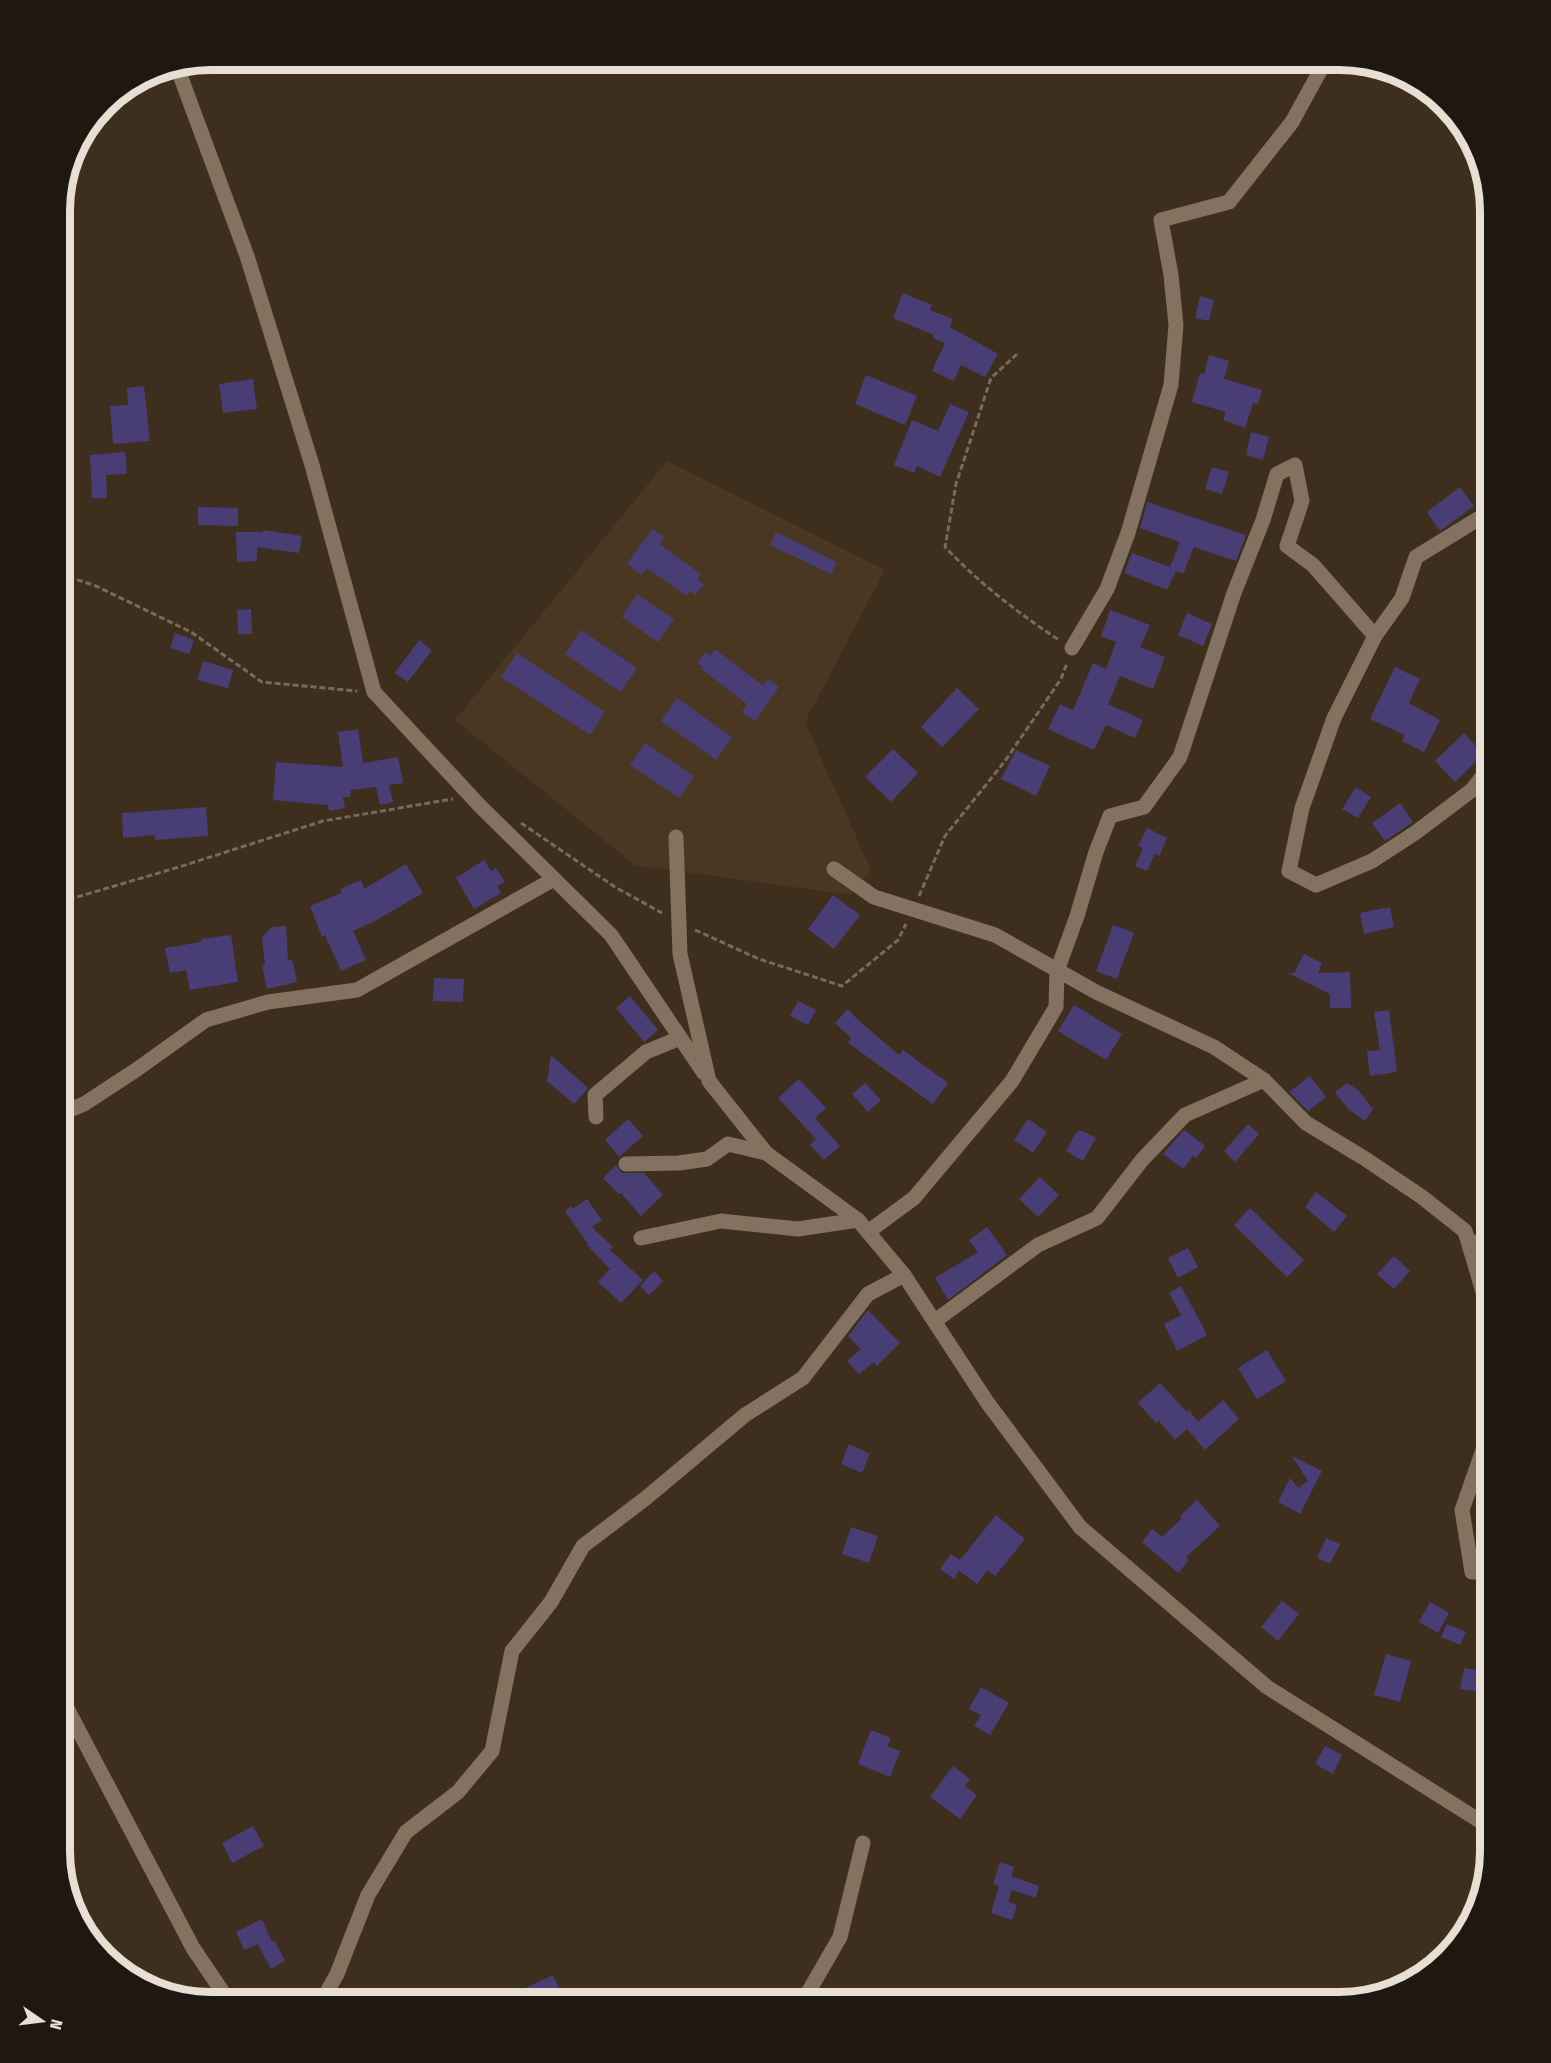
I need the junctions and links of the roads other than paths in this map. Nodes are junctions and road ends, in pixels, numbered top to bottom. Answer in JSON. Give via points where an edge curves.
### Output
{"nodes":[{"id":1,"x":1320,"y":71,"type":"edge"},
{"id":2,"x":180,"y":74,"type":"edge"},
{"id":3,"x":1480,"y":518,"type":"edge"},
{"id":4,"x":1375,"y":636,"type":"junction"},
{"id":5,"x":1072,"y":648,"type":"road end"},
{"id":6,"x":1480,"y":780,"type":"edge"},
{"id":7,"x":676,"y":837,"type":"dead end"},
{"id":8,"x":834,"y":869,"type":"dead end"},
{"id":9,"x":554,"y":879,"type":"junction"},
{"id":10,"x":1058,"y":971,"type":"junction"},
{"id":11,"x":680,"y":1038,"type":"junction"},
{"id":12,"x":1264,"y":1080,"type":"junction"},
{"id":13,"x":710,"y":1081,"type":"junction"},
{"id":14,"x":70,"y":1110,"type":"edge"},
{"id":15,"x":596,"y":1117,"type":"dead end"},
{"id":16,"x":766,"y":1154,"type":"junction"},
{"id":17,"x":626,"y":1164,"type":"dead end"},
{"id":18,"x":863,"y":1226,"type":"junction"},
{"id":19,"x":641,"y":1238,"type":"dead end"},
{"id":20,"x":1467,"y":1238,"type":"junction"},
{"id":21,"x":1480,"y":1249,"type":"edge"},
{"id":22,"x":904,"y":1275,"type":"junction"},
{"id":23,"x":1480,"y":1282,"type":"edge"},
{"id":24,"x":934,"y":1321,"type":"junction"},
{"id":25,"x":1480,"y":1461,"type":"edge"},
{"id":26,"x":1480,"y":1572,"type":"edge"},
{"id":27,"x":70,"y":1714,"type":"edge"},
{"id":28,"x":1480,"y":1821,"type":"edge"},
{"id":29,"x":863,"y":1843,"type":"dead end"},
{"id":30,"x":223,"y":1992,"type":"edge"},
{"id":31,"x":327,"y":1992,"type":"edge"},
{"id":32,"x":808,"y":1992,"type":"edge"}],
"edges":[{"from":1,"to":5,"type":"street","via":[[1292,122],[1229,202],[1161,220],[1176,325],[1171,385],[1128,533],[1107,589]]},
{"from":2,"to":9,"type":"street","via":[[247,256],[312,465],[374,693]]},
{"from":3,"to":4,"type":"street","via":[[1416,557],[1402,598]]},
{"from":4,"to":6,"type":"street","via":[[1334,718],[1302,808],[1289,871],[1316,885],[1372,861],[1473,790]]},
{"from":4,"to":10,"type":"street","via":[[1313,565],[1287,546],[1302,501],[1294,465],[1276,474],[1180,757],[1144,807],[1110,816]]},
{"from":7,"to":13,"type":"street","via":[[681,954]]},
{"from":8,"to":10,"type":"street","via":[[874,897],[994,935]]},
{"from":9,"to":11,"type":"street","via":[[610,934]]},
{"from":9,"to":14,"type":"street","via":[[357,990],[268,1002],[206,1020],[136,1070]]},
{"from":10,"to":12,"type":"street","via":[[1214,1047]]},
{"from":10,"to":18,"type":"street","via":[[1056,1007],[1012,1081],[914,1198]]},
{"from":11,"to":13,"type":"street"},
{"from":11,"to":15,"type":"street","via":[[646,1052],[595,1095]]},
{"from":12,"to":20,"type":"street","via":[[1306,1123],[1422,1197],[1465,1231]]},
{"from":12,"to":24,"type":"street","via":[[1185,1115],[1142,1160],[1097,1218],[1038,1245]]},
{"from":13,"to":16,"type":"street"},
{"from":16,"to":17,"type":"street","via":[[729,1144],[706,1159]]},
{"from":16,"to":18,"type":"street"},
{"from":18,"to":19,"type":"street","via":[[798,1229],[721,1221]]},
{"from":18,"to":22,"type":"street"},
{"from":20,"to":21,"type":"street"},
{"from":20,"to":23,"type":"street"},
{"from":22,"to":24,"type":"street"},
{"from":22,"to":31,"type":"street","via":[[867,1294],[803,1378],[745,1415],[583,1546],[551,1602],[512,1651],[492,1751],[458,1792],[406,1832],[368,1895]]},
{"from":24,"to":28,"type":"street","via":[[987,1402],[1080,1527],[1266,1687]]},
{"from":25,"to":26,"type":"street","via":[[1462,1510],[1472,1572]]},
{"from":27,"to":30,"type":"street","via":[[193,1948]]},
{"from":29,"to":32,"type":"street","via":[[840,1937]]}]}
